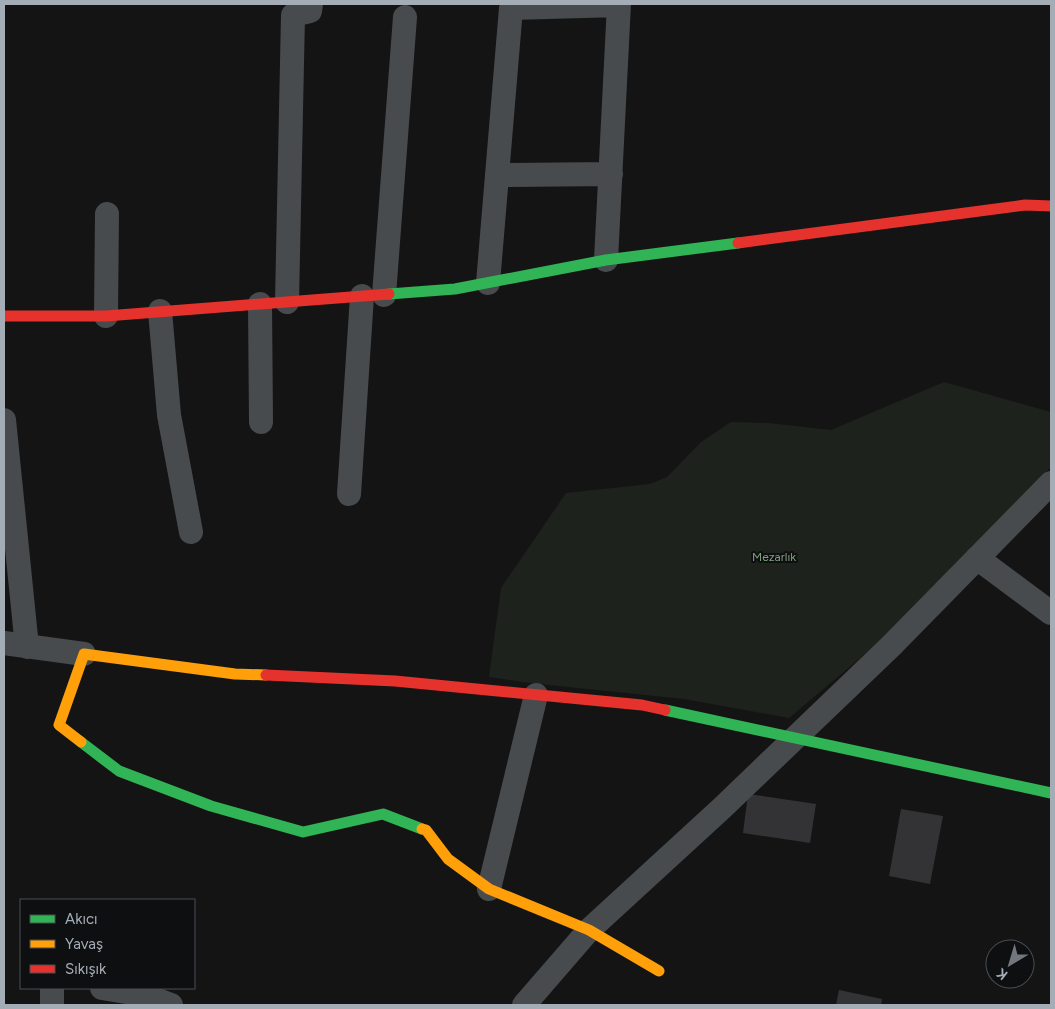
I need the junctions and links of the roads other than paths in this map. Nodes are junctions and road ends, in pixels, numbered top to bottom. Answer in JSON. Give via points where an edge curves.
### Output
{"nodes":[{"id":1,"x":311,"y":4,"type":"edge"},
{"id":2,"x":619,"y":5,"type":"edge"},
{"id":3,"x":511,"y":6,"type":"edge"},
{"id":4,"x":405,"y":17,"type":"dead end"},
{"id":5,"x":497,"y":174,"type":"junction"},
{"id":6,"x":611,"y":174,"type":"junction"},
{"id":7,"x":1051,"y":206,"type":"edge"},
{"id":8,"x":107,"y":214,"type":"dead end"},
{"id":9,"x":606,"y":260,"type":"junction"},
{"id":10,"x":488,"y":283,"type":"junction"},
{"id":11,"x":373,"y":295,"type":"junction"},
{"id":12,"x":287,"y":302,"type":"junction"},
{"id":13,"x":260,"y":304,"type":"junction"},
{"id":14,"x":160,"y":311,"type":"junction"},
{"id":15,"x":4,"y":316,"type":"edge"},
{"id":16,"x":106,"y":316,"type":"junction"},
{"id":17,"x":4,"y":420,"type":"edge"},
{"id":18,"x":261,"y":422,"type":"dead end"},
{"id":19,"x":1051,"y":483,"type":"edge"},
{"id":20,"x":349,"y":494,"type":"dead end"},
{"id":21,"x":191,"y":532,"type":"dead end"},
{"id":22,"x":977,"y":558,"type":"junction"},
{"id":23,"x":1051,"y":613,"type":"edge"},
{"id":24,"x":4,"y":644,"type":"edge"},
{"id":25,"x":27,"y":646,"type":"junction"},
{"id":26,"x":84,"y":654,"type":"junction"},
{"id":27,"x":536,"y":695,"type":"junction"},
{"id":28,"x":794,"y":739,"type":"junction"},
{"id":29,"x":1051,"y":794,"type":"edge"},
{"id":30,"x":489,"y":889,"type":"junction"},
{"id":31,"x":589,"y":930,"type":"junction"},
{"id":32,"x":659,"y":971,"type":"dead end"},
{"id":33,"x":52,"y":989,"type":"edge"},
{"id":34,"x":108,"y":989,"type":"edge"},
{"id":35,"x":52,"y":1005,"type":"edge"},
{"id":36,"x":171,"y":1005,"type":"edge"},
{"id":37,"x":524,"y":1005,"type":"edge"}],
"edges":[{"from":1,"to":12,"type":"street","via":[[310,11],[293,15]]},
{"from":2,"to":3,"type":"street"},
{"from":2,"to":6,"type":"street"},
{"from":3,"to":5,"type":"street"},
{"from":4,"to":11,"type":"street"},
{"from":5,"to":6,"type":"street"},
{"from":5,"to":10,"type":"street"},
{"from":6,"to":9,"type":"street"},
{"from":7,"to":9,"type":"street","via":[[1025,206]]},
{"from":8,"to":16,"type":"street"},
{"from":9,"to":10,"type":"street"},
{"from":10,"to":11,"type":"street","via":[[455,289]]},
{"from":11,"to":12,"type":"street"},
{"from":11,"to":20,"type":"street"},
{"from":12,"to":13,"type":"street"},
{"from":13,"to":14,"type":"street"},
{"from":13,"to":18,"type":"street"},
{"from":14,"to":16,"type":"street"},
{"from":14,"to":21,"type":"street","via":[[169,415]]},
{"from":15,"to":16,"type":"street"},
{"from":17,"to":25,"type":"street"},
{"from":19,"to":22,"type":"street"},
{"from":22,"to":23,"type":"street"},
{"from":22,"to":28,"type":"street"},
{"from":24,"to":25,"type":"street"},
{"from":25,"to":26,"type":"street"},
{"from":26,"to":27,"type":"street","via":[[235,674],[395,681]]},
{"from":26,"to":30,"type":"street","via":[[59,725],[119,771],[211,806],[303,832],[383,814],[426,830],[448,859]]},
{"from":27,"to":28,"type":"street","via":[[642,705]]},
{"from":27,"to":30,"type":"street"},
{"from":28,"to":29,"type":"street"},
{"from":28,"to":31,"type":"street"},
{"from":30,"to":31,"type":"street"},
{"from":31,"to":32,"type":"street"},
{"from":31,"to":37,"type":"street"},
{"from":33,"to":35,"type":"street"},
{"from":34,"to":36,"type":"street","via":[[144,995]]}]}
